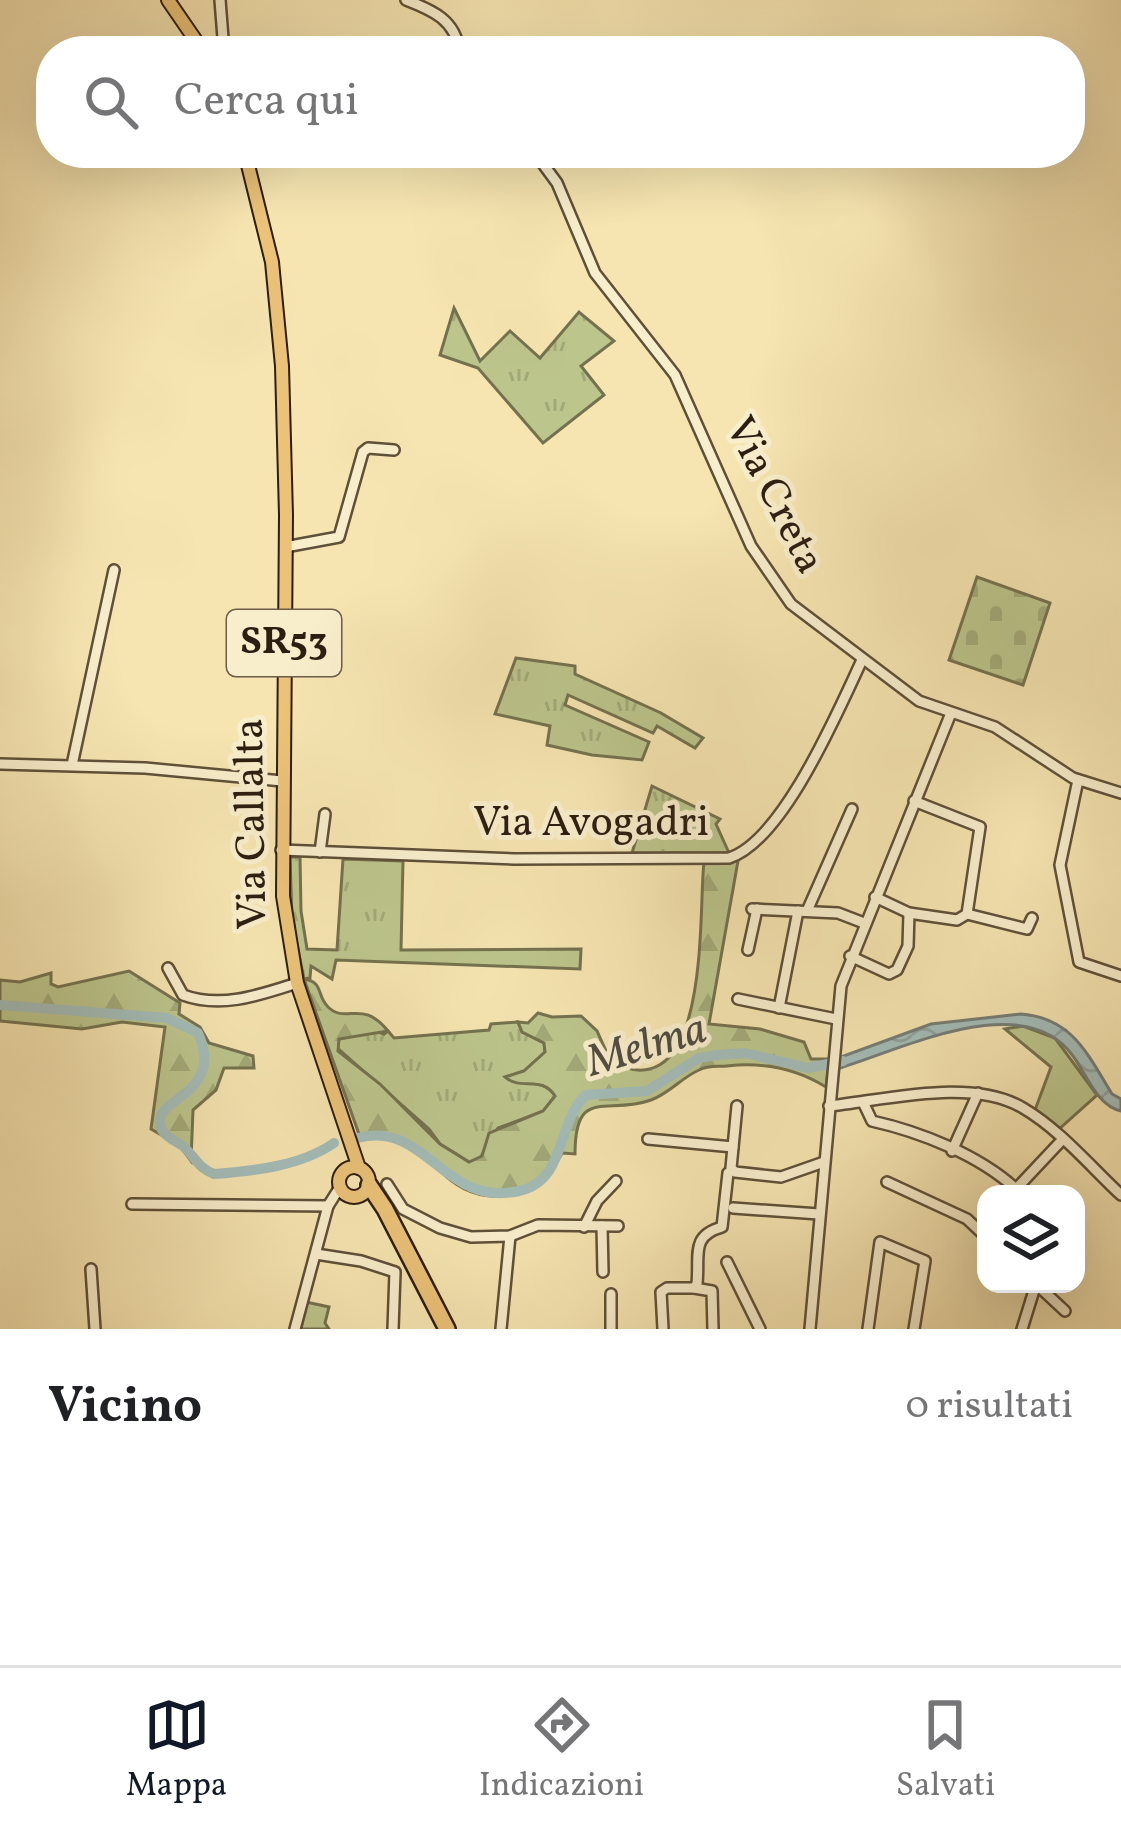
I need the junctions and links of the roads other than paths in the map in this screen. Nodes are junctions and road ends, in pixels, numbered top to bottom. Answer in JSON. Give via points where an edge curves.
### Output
{"nodes":[{"id":1,"x":168,"y":0,"type":"edge"},
{"id":2,"x":220,"y":0,"type":"edge"},
{"id":3,"x":406,"y":0,"type":"edge"},
{"id":4,"x":193,"y":36,"type":"edge"},
{"id":5,"x":223,"y":36,"type":"edge"},
{"id":6,"x":457,"y":36,"type":"edge"},
{"id":7,"x":249,"y":168,"type":"edge"},
{"id":8,"x":546,"y":168,"type":"edge"},
{"id":9,"x":394,"y":450,"type":"dead end"},
{"id":10,"x":285,"y":548,"type":"junction"},
{"id":11,"x":114,"y":570,"type":"dead end"},
{"id":12,"x":862,"y":660,"type":"junction"},
{"id":13,"x":951,"y":713,"type":"junction"},
{"id":14,"x":0,"y":764,"type":"edge"},
{"id":15,"x":72,"y":765,"type":"junction"},
{"id":16,"x":1078,"y":780,"type":"junction"},
{"id":17,"x":282,"y":781,"type":"junction"},
{"id":18,"x":1121,"y":793,"type":"edge"},
{"id":19,"x":914,"y":801,"type":"junction"},
{"id":20,"x":852,"y":808,"type":"dead end"},
{"id":21,"x":325,"y":814,"type":"dead end"},
{"id":22,"x":281,"y":850,"type":"junction"},
{"id":23,"x":320,"y":852,"type":"junction"},
{"id":24,"x":875,"y":897,"type":"junction"},
{"id":25,"x":802,"y":911,"type":"junction"},
{"id":26,"x":909,"y":913,"type":"junction"},
{"id":27,"x":967,"y":914,"type":"junction"},
{"id":28,"x":1032,"y":918,"type":"dead end"},
{"id":29,"x":864,"y":923,"type":"junction"},
{"id":30,"x":748,"y":950,"type":"dead end"},
{"id":31,"x":850,"y":956,"type":"junction"},
{"id":32,"x":168,"y":968,"type":"dead end"},
{"id":33,"x":1121,"y":976,"type":"edge"},
{"id":34,"x":297,"y":983,"type":"junction"},
{"id":35,"x":738,"y":999,"type":"dead end"},
{"id":36,"x":779,"y":1007,"type":"junction"},
{"id":37,"x":836,"y":1019,"type":"junction"},
{"id":38,"x":978,"y":1093,"type":"junction"},
{"id":39,"x":863,"y":1102,"type":"junction"},
{"id":40,"x":736,"y":1106,"type":"dead end"},
{"id":41,"x":829,"y":1106,"type":"junction"},
{"id":42,"x":648,"y":1139,"type":"dead end"},
{"id":43,"x":1062,"y":1140,"type":"junction"},
{"id":44,"x":733,"y":1147,"type":"junction"},
{"id":45,"x":952,"y":1150,"type":"junction"},
{"id":46,"x":824,"y":1162,"type":"junction"},
{"id":47,"x":351,"y":1170,"type":"junction"},
{"id":48,"x":730,"y":1170,"type":"junction"},
{"id":49,"x":616,"y":1181,"type":"dead end"},
{"id":50,"x":887,"y":1182,"type":"dead end"},
{"id":51,"x":388,"y":1184,"type":"dead end"},
{"id":52,"x":1011,"y":1185,"type":"edge"},
{"id":53,"x":1024,"y":1185,"type":"edge"},
{"id":54,"x":354,"y":1191,"type":"junction"},
{"id":55,"x":1121,"y":1196,"type":"edge"},
{"id":56,"x":132,"y":1204,"type":"dead end"},
{"id":57,"x":328,"y":1206,"type":"junction"},
{"id":58,"x":734,"y":1208,"type":"dead end"},
{"id":59,"x":819,"y":1214,"type":"junction"},
{"id":60,"x":584,"y":1226,"type":"junction"},
{"id":61,"x":602,"y":1226,"type":"junction"},
{"id":62,"x":618,"y":1226,"type":"dead end"},
{"id":63,"x":977,"y":1228,"type":"edge"},
{"id":64,"x":510,"y":1236,"type":"junction"},
{"id":65,"x":316,"y":1253,"type":"junction"},
{"id":66,"x":727,"y":1262,"type":"dead end"},
{"id":67,"x":91,"y":1269,"type":"dead end"},
{"id":68,"x":603,"y":1272,"type":"dead end"},
{"id":69,"x":694,"y":1288,"type":"junction"},
{"id":70,"x":1033,"y":1293,"type":"edge"},
{"id":71,"x":1046,"y":1293,"type":"edge"},
{"id":72,"x":611,"y":1294,"type":"dead end"},
{"id":73,"x":1065,"y":1311,"type":"dead end"},
{"id":74,"x":293,"y":1326,"type":"edge"},
{"id":75,"x":95,"y":1329,"type":"edge"},
{"id":76,"x":393,"y":1329,"type":"edge"},
{"id":77,"x":447,"y":1329,"type":"edge"},
{"id":78,"x":501,"y":1329,"type":"edge"},
{"id":79,"x":610,"y":1329,"type":"edge"},
{"id":80,"x":663,"y":1329,"type":"edge"},
{"id":81,"x":713,"y":1329,"type":"edge"},
{"id":82,"x":760,"y":1329,"type":"edge"},
{"id":83,"x":810,"y":1329,"type":"edge"},
{"id":84,"x":868,"y":1329,"type":"edge"},
{"id":85,"x":914,"y":1329,"type":"edge"},
{"id":86,"x":1022,"y":1329,"type":"edge"}],
"edges":[{"from":1,"to":4,"type":"main road"},
{"from":2,"to":5,"type":"street"},
{"from":3,"to":6,"type":"street"},
{"from":7,"to":10,"type":"main road","name":"Via Callalta","number":"SR53","via":[[277,297]]},
{"from":8,"to":12,"type":"street","name":"Via Creta","via":[[595,273],[675,375],[765,569],[790,604]]},
{"from":9,"to":10,"type":"street","via":[[363,452],[339,537]]},
{"from":10,"to":17,"type":"main road","name":"Via Callalta","number":"SR53"},
{"from":11,"to":15,"type":"street"},
{"from":12,"to":13,"type":"street","name":"Via Creta","via":[[913,698]]},
{"from":12,"to":23,"type":"street","name":"Via Avogadri","via":[[814,760],[760,838],[729,858]]},
{"from":13,"to":16,"type":"street","name":"Via Creta","via":[[1005,732]]},
{"from":13,"to":19,"type":"street"},
{"from":14,"to":15,"type":"street"},
{"from":15,"to":17,"type":"street"},
{"from":16,"to":18,"type":"street","name":"Via Creta"},
{"from":16,"to":33,"type":"street","via":[[1060,866],[1079,962]]},
{"from":17,"to":22,"type":"main road","name":"Via Callalta","number":"SR53"},
{"from":19,"to":24,"type":"street"},
{"from":19,"to":27,"type":"street","via":[[980,827]]},
{"from":20,"to":25,"type":"street"},
{"from":21,"to":23,"type":"street"},
{"from":22,"to":23,"type":"street","name":"Via Avogadri"},
{"from":22,"to":34,"type":"main road","name":"Via Callalta","number":"SR53"},
{"from":24,"to":26,"type":"street"},
{"from":24,"to":29,"type":"street"},
{"from":25,"to":29,"type":"street"},
{"from":25,"to":30,"type":"street","via":[[754,909]]},
{"from":25,"to":36,"type":"street"},
{"from":26,"to":27,"type":"street","via":[[958,920]]},
{"from":26,"to":31,"type":"street","via":[[897,970],[889,974]]},
{"from":27,"to":28,"type":"street","via":[[1027,929]]},
{"from":29,"to":31,"type":"street"},
{"from":31,"to":37,"type":"street"},
{"from":32,"to":34,"type":"street","via":[[183,995],[197,1000],[245,999]]},
{"from":34,"to":47,"type":"main road","name":"Via Callalta","number":"SR53"},
{"from":35,"to":36,"type":"street"},
{"from":36,"to":37,"type":"street"},
{"from":37,"to":41,"type":"street"},
{"from":38,"to":39,"type":"street"},
{"from":38,"to":43,"type":"street","via":[[1018,1104]]},
{"from":38,"to":45,"type":"street"},
{"from":39,"to":41,"type":"street"},
{"from":39,"to":45,"type":"street","via":[[872,1121]]},
{"from":40,"to":44,"type":"street"},
{"from":41,"to":46,"type":"street"},
{"from":42,"to":44,"type":"street"},
{"from":43,"to":53,"type":"street"},
{"from":43,"to":55,"type":"street"},
{"from":44,"to":48,"type":"street"},
{"from":45,"to":52,"type":"street"},
{"from":46,"to":48,"type":"street","via":[[781,1177]]},
{"from":46,"to":59,"type":"street"},
{"from":47,"to":54,"type":"main road","name":"Via Callalta"},
{"from":47,"to":54,"type":"main road","via":[[367,1175]]},
{"from":48,"to":69,"type":"street","via":[[722,1227],[701,1237]]},
{"from":49,"to":60,"type":"street"},
{"from":50,"to":63,"type":"street"},
{"from":51,"to":64,"type":"street","via":[[403,1208],[440,1228],[471,1238]]},
{"from":54,"to":57,"type":"street"},
{"from":54,"to":77,"type":"highway","via":[[385,1209]]},
{"from":56,"to":57,"type":"street"},
{"from":57,"to":65,"type":"street"},
{"from":58,"to":59,"type":"street"},
{"from":59,"to":83,"type":"street"},
{"from":60,"to":61,"type":"street"},
{"from":60,"to":64,"type":"street","via":[[538,1225]]},
{"from":61,"to":62,"type":"street"},
{"from":61,"to":68,"type":"street"},
{"from":64,"to":78,"type":"street"},
{"from":65,"to":74,"type":"street"},
{"from":65,"to":76,"type":"street","via":[[395,1272]]},
{"from":66,"to":82,"type":"street"},
{"from":67,"to":75,"type":"street"},
{"from":69,"to":80,"type":"street","via":[[663,1289]]},
{"from":69,"to":81,"type":"street","via":[[712,1291]]},
{"from":70,"to":86,"type":"street"},
{"from":71,"to":73,"type":"street"},
{"from":72,"to":79,"type":"street"},
{"from":84,"to":85,"type":"street","via":[[880,1242],[925,1261]]}]}
